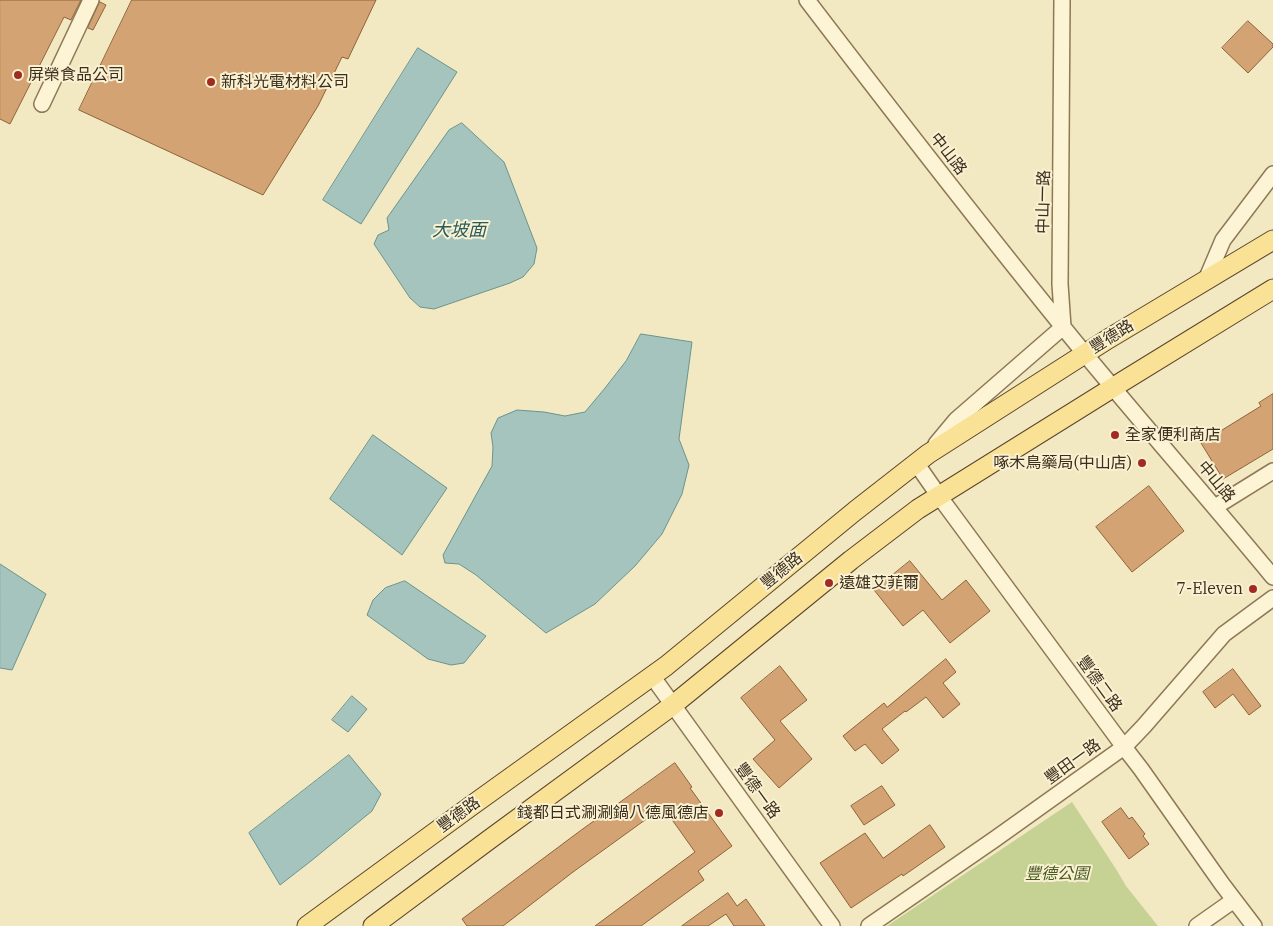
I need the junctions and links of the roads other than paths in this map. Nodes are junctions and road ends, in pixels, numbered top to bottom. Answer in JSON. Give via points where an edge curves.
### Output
{"nodes":[{"id":1,"x":91,"y":0,"type":"edge"},
{"id":2,"x":807,"y":0,"type":"edge"},
{"id":3,"x":1062,"y":0,"type":"edge"},
{"id":4,"x":42,"y":104,"type":"dead end"},
{"id":5,"x":1273,"y":174,"type":"edge"},
{"id":6,"x":1273,"y":240,"type":"edge"},
{"id":7,"x":1206,"y":280,"type":"junction"},
{"id":8,"x":1273,"y":290,"type":"edge"},
{"id":9,"x":1063,"y":327,"type":"junction"},
{"id":10,"x":1085,"y":354,"type":"junction"},
{"id":11,"x":1112,"y":387,"type":"junction"},
{"id":12,"x":922,"y":459,"type":"junction"},
{"id":13,"x":1273,"y":471,"type":"edge"},
{"id":14,"x":938,"y":496,"type":"junction"},
{"id":15,"x":1215,"y":507,"type":"junction"},
{"id":16,"x":1273,"y":577,"type":"edge"},
{"id":17,"x":1273,"y":598,"type":"edge"},
{"id":18,"x":652,"y":676,"type":"junction"},
{"id":19,"x":673,"y":705,"type":"junction"},
{"id":20,"x":1124,"y":747,"type":"junction"},
{"id":21,"x":1234,"y":900,"type":"junction"},
{"id":22,"x":307,"y":926,"type":"edge"},
{"id":23,"x":373,"y":926,"type":"edge"},
{"id":24,"x":832,"y":926,"type":"edge"},
{"id":25,"x":869,"y":926,"type":"edge"},
{"id":26,"x":1196,"y":926,"type":"edge"},
{"id":27,"x":1254,"y":926,"type":"edge"}],
"edges":[{"from":1,"to":4,"type":"street"},
{"from":2,"to":9,"type":"street","name":"中山路"},
{"from":3,"to":9,"type":"street","name":"中山一路","via":[[1060,284]]},
{"from":5,"to":7,"type":"street","via":[[1223,240]]},
{"from":6,"to":7,"type":"main road","name":"豐德路"},
{"from":7,"to":10,"type":"main road","name":"豐德路"},
{"from":8,"to":11,"type":"main road"},
{"from":9,"to":10,"type":"street"},
{"from":9,"to":12,"type":"street","via":[[956,420]]},
{"from":10,"to":11,"type":"street"},
{"from":10,"to":12,"type":"main road","name":"豐德路"},
{"from":11,"to":14,"type":"main road"},
{"from":11,"to":15,"type":"street","name":"中山路"},
{"from":12,"to":14,"type":"street","name":"豐德二路"},
{"from":12,"to":18,"type":"main road","name":"豐德路"},
{"from":13,"to":15,"type":"street"},
{"from":14,"to":19,"type":"main road","via":[[851,560]]},
{"from":14,"to":20,"type":"street","name":"豐德二路"},
{"from":15,"to":16,"type":"street","name":"中山路"},
{"from":17,"to":20,"type":"street","name":"豐田一路","via":[[1224,634]]},
{"from":18,"to":19,"type":"street","name":"豐德一路"},
{"from":18,"to":22,"type":"main road","name":"豐德路"},
{"from":19,"to":23,"type":"main road"},
{"from":19,"to":24,"type":"street","name":"豐德一路"},
{"from":20,"to":21,"type":"street","name":"豐德二路"},
{"from":20,"to":25,"type":"street","name":"豐田一路"},
{"from":21,"to":26,"type":"street"},
{"from":21,"to":27,"type":"street","name":"豐德二路"}]}
